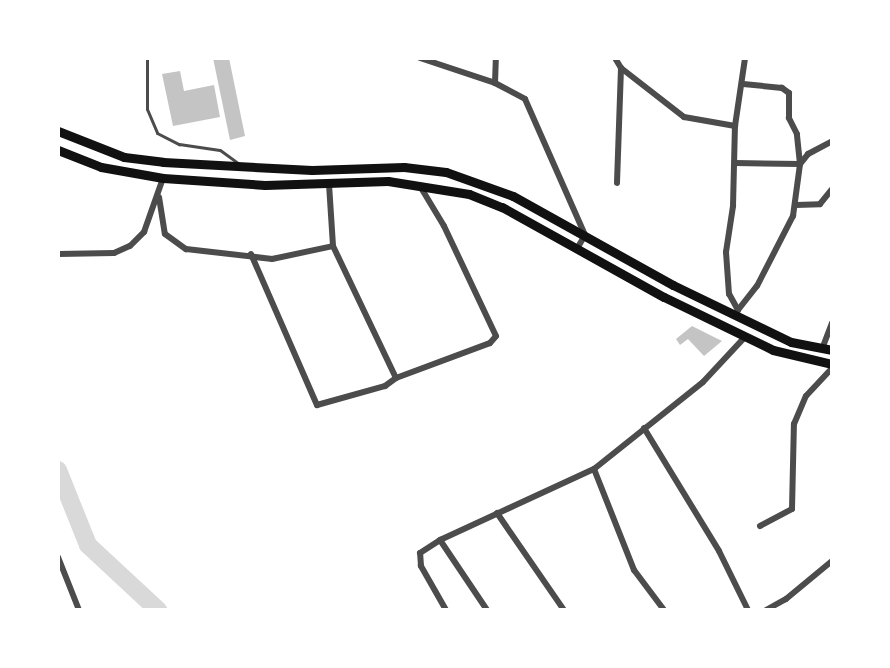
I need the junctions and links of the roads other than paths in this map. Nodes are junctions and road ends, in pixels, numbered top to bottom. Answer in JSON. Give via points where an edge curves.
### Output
{"nodes":[{"id":1,"x":147,"y":58,"type":"edge"},
{"id":2,"x":496,"y":58,"type":"edge"},
{"id":3,"x":615,"y":58,"type":"edge"},
{"id":4,"x":745,"y":58,"type":"edge"},
{"id":5,"x":421,"y":59,"type":"edge"},
{"id":6,"x":621,"y":68,"type":"junction"},
{"id":7,"x":495,"y":83,"type":"junction"},
{"id":8,"x":742,"y":84,"type":"junction"},
{"id":9,"x":735,"y":126,"type":"junction"},
{"id":10,"x":58,"y":131,"type":"edge"},
{"id":11,"x":831,"y":141,"type":"edge"},
{"id":12,"x":58,"y":150,"type":"edge"},
{"id":13,"x":735,"y":163,"type":"junction"},
{"id":14,"x":800,"y":164,"type":"junction"},
{"id":15,"x":242,"y":167,"type":"junction"},
{"id":16,"x":163,"y":178,"type":"junction"},
{"id":17,"x":418,"y":183,"type":"junction"},
{"id":18,"x":617,"y":183,"type":"dead end"},
{"id":19,"x":329,"y":184,"type":"junction"},
{"id":20,"x":831,"y":189,"type":"edge"},
{"id":21,"x":159,"y":196,"type":"junction"},
{"id":22,"x":796,"y":205,"type":"junction"},
{"id":23,"x":585,"y":235,"type":"junction"},
{"id":24,"x":333,"y":246,"type":"junction"},
{"id":25,"x":577,"y":249,"type":"junction"},
{"id":26,"x":58,"y":254,"type":"edge"},
{"id":27,"x":251,"y":254,"type":"junction"},
{"id":28,"x":737,"y":312,"type":"junction"},
{"id":29,"x":831,"y":323,"type":"edge"},
{"id":30,"x":745,"y":337,"type":"junction"},
{"id":31,"x":827,"y":350,"type":"edge"},
{"id":32,"x":831,"y":366,"type":"edge"},
{"id":33,"x":396,"y":378,"type":"junction"},
{"id":34,"x":644,"y":428,"type":"junction"},
{"id":35,"x":594,"y":469,"type":"junction"},
{"id":36,"x":497,"y":513,"type":"junction"},
{"id":37,"x":760,"y":526,"type":"dead end"},
{"id":38,"x":440,"y":540,"type":"junction"},
{"id":39,"x":58,"y":557,"type":"edge"},
{"id":40,"x":831,"y":561,"type":"edge"},
{"id":41,"x":79,"y":609,"type":"edge"},
{"id":42,"x":446,"y":609,"type":"edge"},
{"id":43,"x":487,"y":609,"type":"edge"},
{"id":44,"x":564,"y":609,"type":"edge"},
{"id":45,"x":664,"y":609,"type":"edge"},
{"id":46,"x":748,"y":609,"type":"edge"},
{"id":47,"x":766,"y":609,"type":"edge"}],
"edges":[{"from":1,"to":15,"type":"lane","via":[[147,109],[157,133],[179,144],[220,150]]},
{"from":2,"to":7,"type":"street"},
{"from":3,"to":6,"type":"street"},
{"from":4,"to":8,"type":"street"},
{"from":5,"to":7,"type":"street"},
{"from":6,"to":9,"type":"street","via":[[684,117]]},
{"from":6,"to":18,"type":"street"},
{"from":7,"to":23,"type":"street","via":[[525,99]]},
{"from":8,"to":9,"type":"street"},
{"from":8,"to":14,"type":"street","via":[[782,88],[789,93],[789,118],[797,134]]},
{"from":9,"to":13,"type":"street"},
{"from":10,"to":15,"type":"main road","via":[[124,157]]},
{"from":11,"to":14,"type":"street","via":[[808,154]]},
{"from":12,"to":16,"type":"main road","via":[[101,167]]},
{"from":13,"to":14,"type":"street"},
{"from":13,"to":28,"type":"street","via":[[726,252],[729,294]]},
{"from":14,"to":22,"type":"street"},
{"from":15,"to":23,"type":"main road","via":[[404,167],[446,172],[513,196]]},
{"from":16,"to":19,"type":"main road","via":[[265,186]]},
{"from":16,"to":21,"type":"street"},
{"from":17,"to":19,"type":"main road"},
{"from":17,"to":25,"type":"main road","via":[[469,194],[502,207]]},
{"from":17,"to":33,"type":"street","via":[[444,226],[496,336],[490,343]]},
{"from":19,"to":24,"type":"street"},
{"from":20,"to":22,"type":"street","via":[[820,204]]},
{"from":21,"to":26,"type":"street","via":[[144,232],[130,246],[114,253]]},
{"from":21,"to":27,"type":"street","via":[[165,234],[174,244],[186,249]]},
{"from":22,"to":28,"type":"street","via":[[763,275]]},
{"from":23,"to":25,"type":"street"},
{"from":23,"to":28,"type":"main road","via":[[673,285]]},
{"from":24,"to":27,"type":"street","via":[[272,259]]},
{"from":24,"to":33,"type":"street"},
{"from":25,"to":30,"type":"main road"},
{"from":27,"to":33,"type":"street","via":[[317,405],[385,386]]},
{"from":28,"to":31,"type":"main road","via":[[791,342]]},
{"from":29,"to":31,"type":"street"},
{"from":30,"to":32,"type":"main road","via":[[795,358]]},
{"from":30,"to":34,"type":"street","via":[[703,382]]},
{"from":32,"to":37,"type":"street","via":[[806,396],[794,423],[792,509]]},
{"from":34,"to":35,"type":"street"},
{"from":34,"to":46,"type":"street","via":[[719,551]]},
{"from":35,"to":36,"type":"street"},
{"from":35,"to":45,"type":"street","via":[[634,570]]},
{"from":36,"to":38,"type":"street"},
{"from":36,"to":44,"type":"street"},
{"from":38,"to":42,"type":"street","via":[[419,559]]},
{"from":38,"to":43,"type":"street"},
{"from":39,"to":41,"type":"street"},
{"from":40,"to":47,"type":"street","via":[[786,598]]}]}
